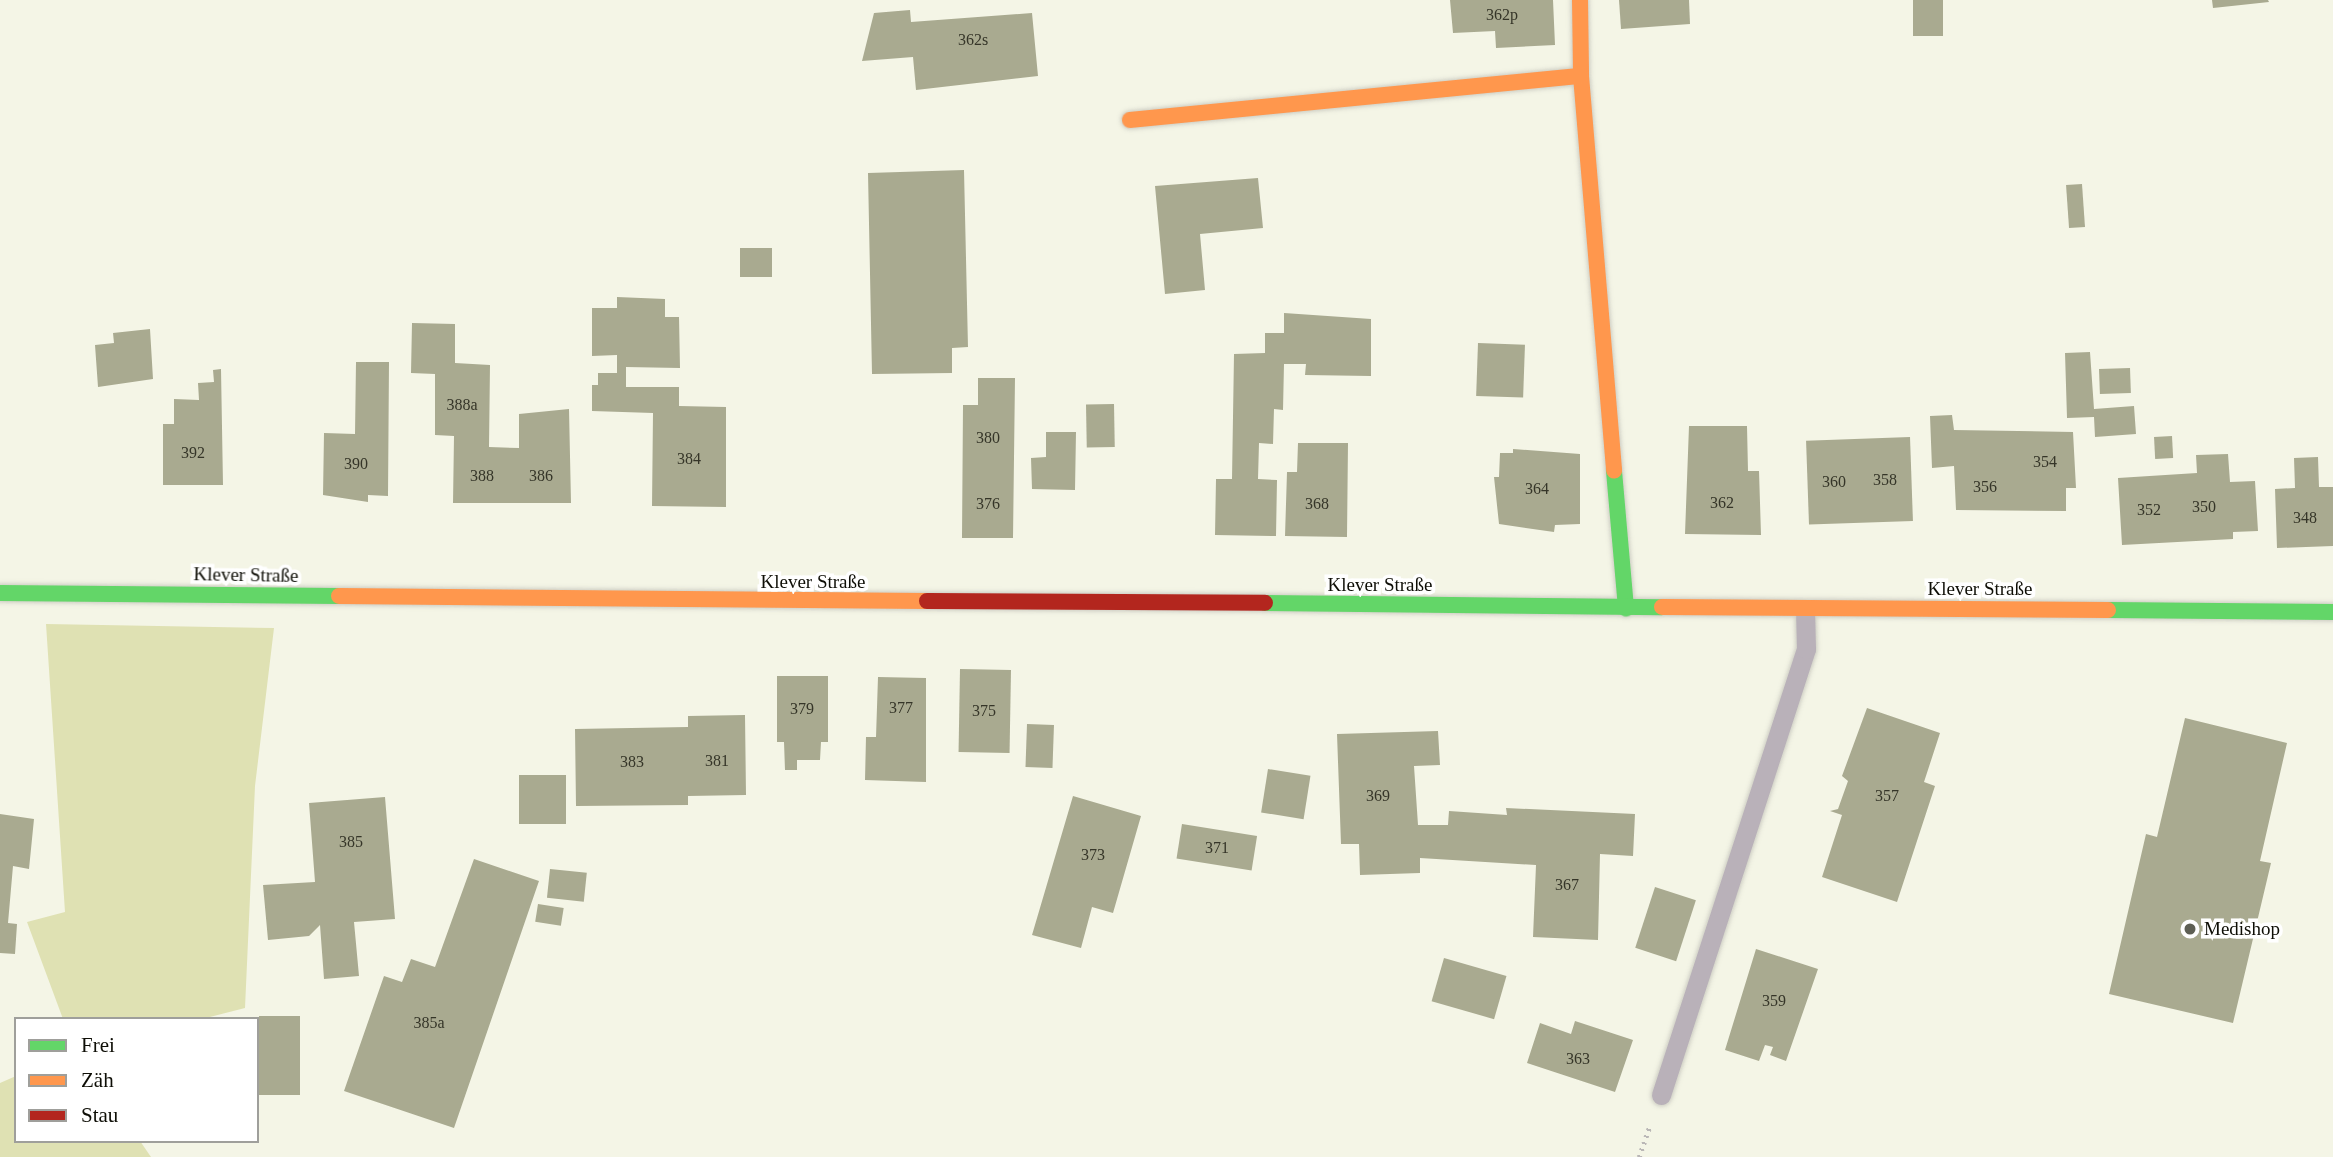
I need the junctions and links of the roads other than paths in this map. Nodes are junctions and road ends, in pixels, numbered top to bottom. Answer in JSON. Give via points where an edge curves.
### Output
{"nodes":[{"id":1,"x":1580,"y":0,"type":"edge"},
{"id":2,"x":1581,"y":76,"type":"junction"},
{"id":3,"x":1130,"y":120,"type":"dead end"},
{"id":4,"x":0,"y":593,"type":"edge"},
{"id":5,"x":1626,"y":608,"type":"junction"},
{"id":6,"x":1805,"y":609,"type":"junction"},
{"id":7,"x":2333,"y":612,"type":"edge"},
{"id":8,"x":1661,"y":1095,"type":"dead end"}],
"edges":[{"from":1,"to":2,"type":"street"},
{"from":2,"to":3,"type":"street"},
{"from":2,"to":5,"type":"street"},
{"from":4,"to":5,"type":"street","name":"Klever Straße"},
{"from":5,"to":6,"type":"street","name":"Klever Straße"},
{"from":6,"to":7,"type":"street","name":"Klever Straße"},
{"from":6,"to":8,"type":"lane","via":[[1806,649]]}]}
